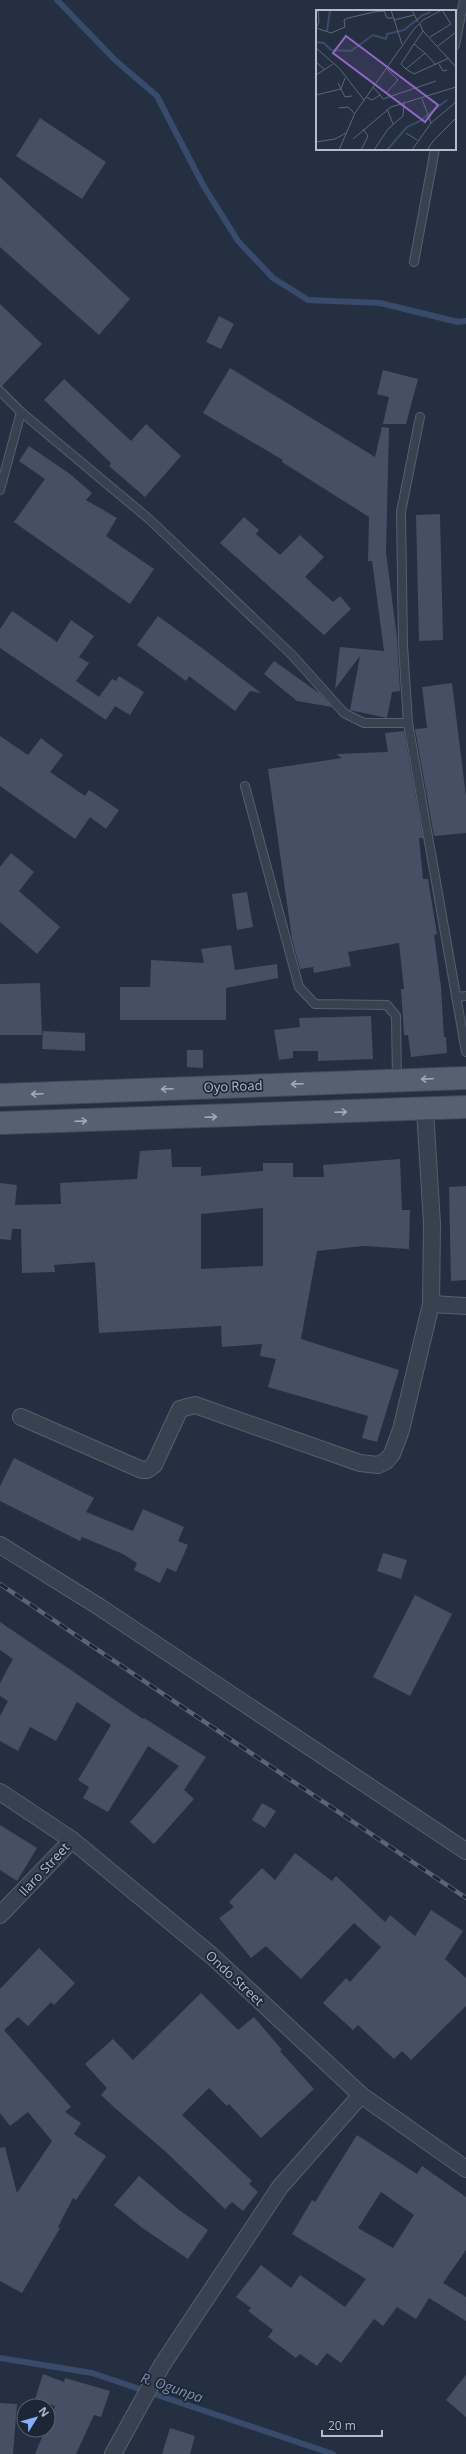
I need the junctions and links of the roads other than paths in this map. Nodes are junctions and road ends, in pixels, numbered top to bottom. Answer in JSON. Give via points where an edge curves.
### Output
{"nodes":[{"id":1,"x":464,"y":0,"type":"edge"},
{"id":2,"x":456,"y":40,"type":"edge"},
{"id":3,"x":435,"y":150,"type":"edge"},
{"id":4,"x":414,"y":262,"type":"dead end"},
{"id":5,"x":0,"y":392,"type":"edge"},
{"id":6,"x":20,"y":412,"type":"junction"},
{"id":7,"x":420,"y":417,"type":"dead end"},
{"id":8,"x":0,"y":490,"type":"edge"},
{"id":9,"x":408,"y":723,"type":"junction"},
{"id":10,"x":245,"y":786,"type":"dead end"},
{"id":11,"x":466,"y":996,"type":"edge"},
{"id":12,"x":457,"y":997,"type":"junction"},
{"id":13,"x":466,"y":1052,"type":"edge"},
{"id":14,"x":466,"y":1078,"type":"edge"},
{"id":15,"x":397,"y":1080,"type":"junction"},
{"id":16,"x":0,"y":1095,"type":"edge"},
{"id":17,"x":466,"y":1107,"type":"edge"},
{"id":18,"x":425,"y":1110,"type":"junction"},
{"id":19,"x":0,"y":1123,"type":"edge"},
{"id":20,"x":431,"y":1304,"type":"junction"},
{"id":21,"x":466,"y":1306,"type":"edge"},
{"id":22,"x":21,"y":1417,"type":"dead end"},
{"id":23,"x":0,"y":1545,"type":"edge"},
{"id":24,"x":0,"y":1792,"type":"edge"},
{"id":25,"x":72,"y":1840,"type":"junction"},
{"id":26,"x":466,"y":1851,"type":"edge"},
{"id":27,"x":0,"y":1915,"type":"edge"},
{"id":28,"x":361,"y":2095,"type":"junction"},
{"id":29,"x":466,"y":2169,"type":"edge"},
{"id":30,"x":113,"y":2454,"type":"edge"}],
"edges":[{"from":1,"to":2,"type":"lane"},
{"from":3,"to":4,"type":"lane"},
{"from":5,"to":6,"type":"lane"},
{"from":6,"to":8,"type":"lane"},
{"from":6,"to":9,"type":"lane","via":[[149,519],[292,655],[344,713],[364,723]]},
{"from":7,"to":9,"type":"lane","via":[[401,512],[403,645]]},
{"from":9,"to":12,"type":"lane"},
{"from":10,"to":15,"type":"lane","via":[[299,987],[315,1004],[387,1005],[396,1016]]},
{"from":11,"to":12,"type":"lane"},
{"from":12,"to":13,"type":"lane"},
{"from":14,"to":15,"type":"main road","name":"Oyo Road","one_way":true},
{"from":15,"to":16,"type":"main road","name":"Oyo Road","one_way":true},
{"from":17,"to":18,"type":"main road"},
{"from":19,"to":18,"type":"main road","one_way":true},
{"from":18,"to":20,"type":"street","via":[[432,1224]]},
{"from":20,"to":21,"type":"street"},
{"from":20,"to":22,"type":"street","via":[[401,1430],[392,1454],[378,1465],[360,1463],[194,1405],[180,1409],[154,1465],[142,1470]]},
{"from":23,"to":26,"type":"street","via":[[98,1606]]},
{"from":24,"to":25,"type":"street","name":"Ondo Street"},
{"from":25,"to":27,"type":"street","name":"Ilaro Street"},
{"from":25,"to":28,"type":"street","name":"Ondo Street","via":[[212,1956]]},
{"from":28,"to":29,"type":"street","name":"Ondo Street"},
{"from":28,"to":30,"type":"street","via":[[280,2186],[162,2365]]}]}
